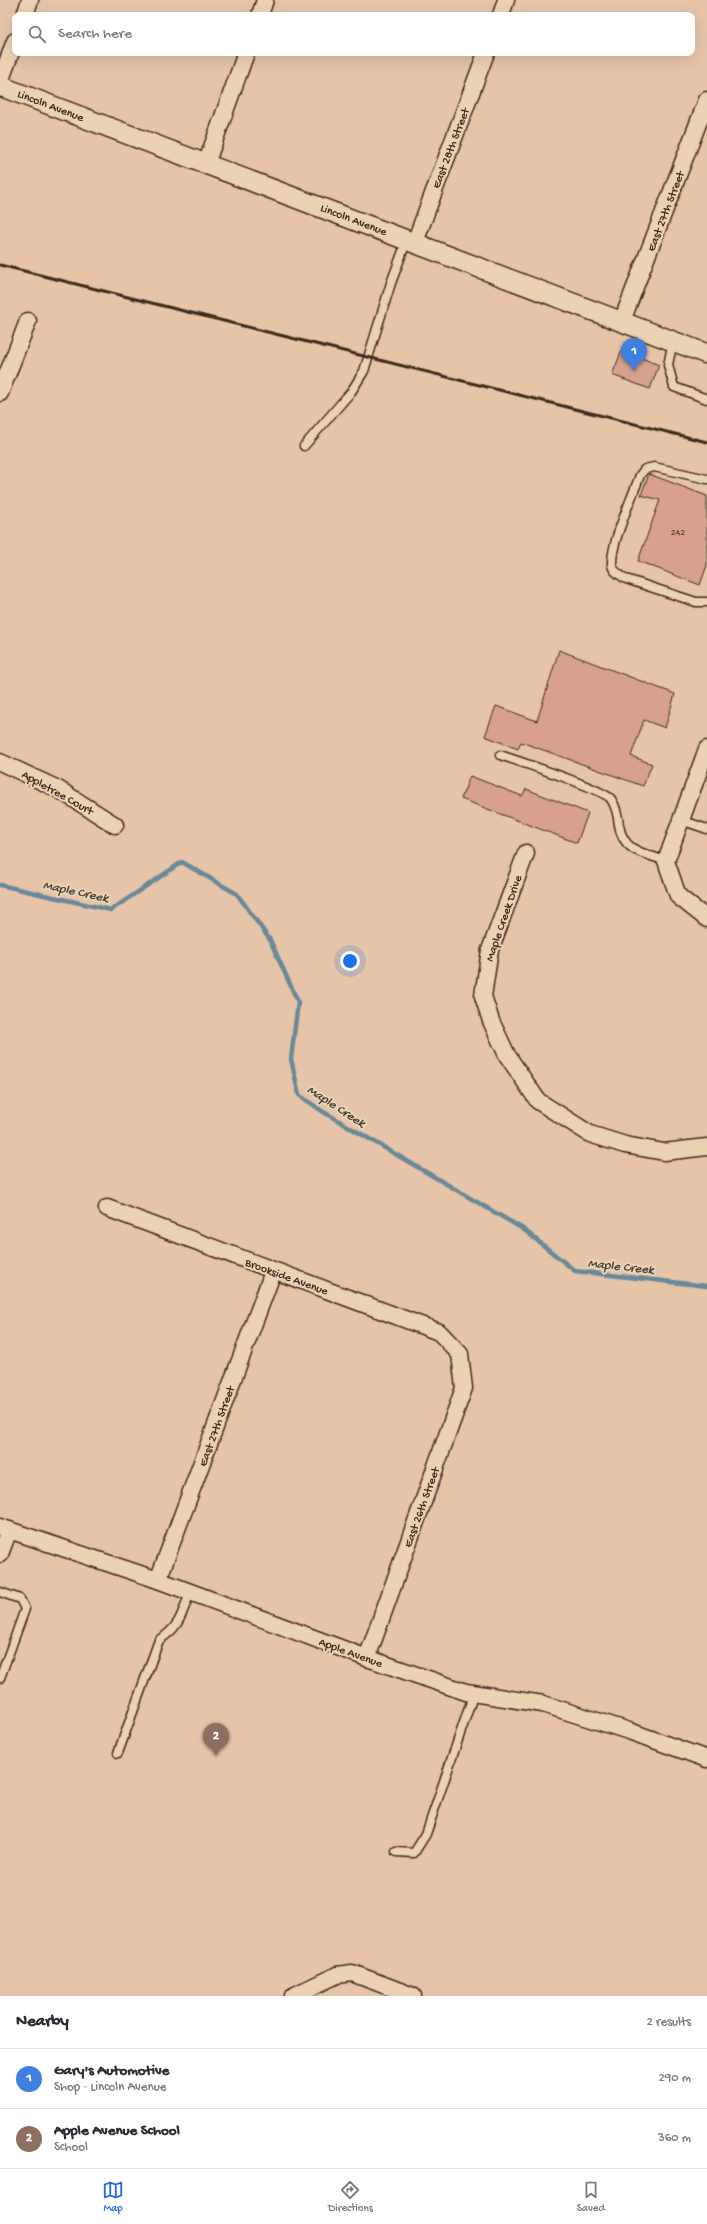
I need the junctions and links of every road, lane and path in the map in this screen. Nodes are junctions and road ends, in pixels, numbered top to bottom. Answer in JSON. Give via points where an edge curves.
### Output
{"nodes":[{"id":1,"x":30,"y":0,"type":"edge"},
{"id":2,"x":265,"y":0,"type":"edge"},
{"id":3,"x":506,"y":0,"type":"edge"},
{"id":4,"x":26,"y":12,"type":"edge"},
{"id":5,"x":261,"y":12,"type":"edge"},
{"id":6,"x":502,"y":12,"type":"edge"},
{"id":7,"x":12,"y":49,"type":"edge"},
{"id":8,"x":245,"y":56,"type":"edge"},
{"id":9,"x":485,"y":56,"type":"edge"},
{"id":10,"x":0,"y":82,"type":"edge"},
{"id":11,"x":0,"y":86,"type":"edge"},
{"id":12,"x":707,"y":100,"type":"edge"},
{"id":13,"x":206,"y":164,"type":"junction"},
{"id":14,"x":411,"y":241,"type":"junction"},
{"id":15,"x":622,"y":321,"type":"junction"},
{"id":16,"x":28,"y":322,"type":"dead end"},
{"id":17,"x":673,"y":341,"type":"junction"},
{"id":18,"x":707,"y":354,"type":"edge"},
{"id":19,"x":0,"y":393,"type":"edge"},
{"id":20,"x":707,"y":399,"type":"edge"},
{"id":21,"x":304,"y":446,"type":"dead end"},
{"id":22,"x":707,"y":479,"type":"edge"},
{"id":23,"x":707,"y":602,"type":"edge"},
{"id":24,"x":500,"y":755,"type":"dead end"},
{"id":25,"x":705,"y":758,"type":"edge"},
{"id":26,"x":0,"y":762,"type":"edge"},
{"id":27,"x":681,"y":820,"type":"junction"},
{"id":28,"x":115,"y":825,"type":"dead end"},
{"id":29,"x":707,"y":829,"type":"edge"},
{"id":30,"x":526,"y":853,"type":"dead end"},
{"id":31,"x":666,"y":861,"type":"junction"},
{"id":32,"x":707,"y":919,"type":"edge"},
{"id":33,"x":707,"y":1147,"type":"edge"},
{"id":34,"x":107,"y":1208,"type":"dead end"},
{"id":35,"x":273,"y":1272,"type":"junction"},
{"id":36,"x":460,"y":1354,"type":"joint"},
{"id":37,"x":4,"y":1528,"type":"edge"},
{"id":38,"x":0,"y":1554,"type":"edge"},
{"id":39,"x":158,"y":1580,"type":"junction"},
{"id":40,"x":0,"y":1592,"type":"edge"},
{"id":41,"x":190,"y":1592,"type":"junction"},
{"id":42,"x":367,"y":1658,"type":"junction"},
{"id":43,"x":0,"y":1678,"type":"edge"},
{"id":44,"x":474,"y":1693,"type":"junction"},
{"id":45,"x":118,"y":1753,"type":"dead end"},
{"id":46,"x":707,"y":1759,"type":"edge"},
{"id":47,"x":396,"y":1852,"type":"dead end"},
{"id":48,"x":293,"y":1996,"type":"edge"},
{"id":49,"x":413,"y":1996,"type":"edge"}],
"edges":[{"from":1,"to":4,"type":"street"},
{"from":2,"to":5,"type":"street"},
{"from":3,"to":6,"type":"street"},
{"from":7,"to":10,"type":"street"},
{"from":8,"to":13,"type":"street"},
{"from":9,"to":14,"type":"street","name":"East 28th Street"},
{"from":11,"to":13,"type":"street","name":"Lincoln Avenue"},
{"from":12,"to":15,"type":"street","name":"East 27th Street"},
{"from":13,"to":14,"type":"street","name":"Lincoln Avenue"},
{"from":14,"to":15,"type":"street","name":"Lincoln Avenue"},
{"from":14,"to":21,"type":"lane","via":[[391,283],[364,371],[351,392]]},
{"from":15,"to":17,"type":"street","name":"Lincoln Avenue"},
{"from":16,"to":19,"type":"street"},
{"from":17,"to":18,"type":"street","name":"Lincoln Avenue"},
{"from":17,"to":20,"type":"lane","via":[[668,365],[674,387]]},
{"from":22,"to":23,"type":"lane","via":[[654,467],[645,469],[640,475],[614,548],[612,565],[617,574],[626,579],[696,602]]},
{"from":24,"to":31,"type":"lane","via":[[595,789],[611,798],[618,814],[620,834],[629,848]]},
{"from":25,"to":27,"type":"street"},
{"from":26,"to":28,"type":"street","name":"Appletree Court","via":[[58,789]]},
{"from":27,"to":29,"type":"lane"},
{"from":27,"to":31,"type":"street"},
{"from":30,"to":33,"type":"street","name":"Maple Creek Drive","via":[[490,950],[483,996],[490,1021],[507,1055],[538,1101],[590,1134],[624,1145],[664,1152]]},
{"from":31,"to":32,"type":"street","via":[[678,896]]},
{"from":34,"to":35,"type":"street","name":"Brookside Avenue"},
{"from":35,"to":36,"type":"street","name":"Brookside Avenue","via":[[439,1332]]},
{"from":35,"to":39,"type":"street","name":"East 27th Street"},
{"from":36,"to":42,"type":"street","name":"East 26th Street","via":[[464,1388]]},
{"from":37,"to":38,"type":"street"},
{"from":37,"to":39,"type":"street","name":"Apple Avenue"},
{"from":39,"to":41,"type":"street","name":"Apple Avenue"},
{"from":40,"to":43,"type":"lane","via":[[20,1599],[25,1609]]},
{"from":41,"to":42,"type":"street","name":"Apple Avenue"},
{"from":41,"to":45,"type":"lane","via":[[179,1624],[159,1640]]},
{"from":42,"to":44,"type":"street","name":"Apple Avenue"},
{"from":44,"to":46,"type":"street","name":"Apple Avenue","via":[[543,1704]]},
{"from":44,"to":47,"type":"lane","via":[[426,1834],[414,1852]]},
{"from":48,"to":49,"type":"street","via":[[337,1975],[352,1973]]}]}
